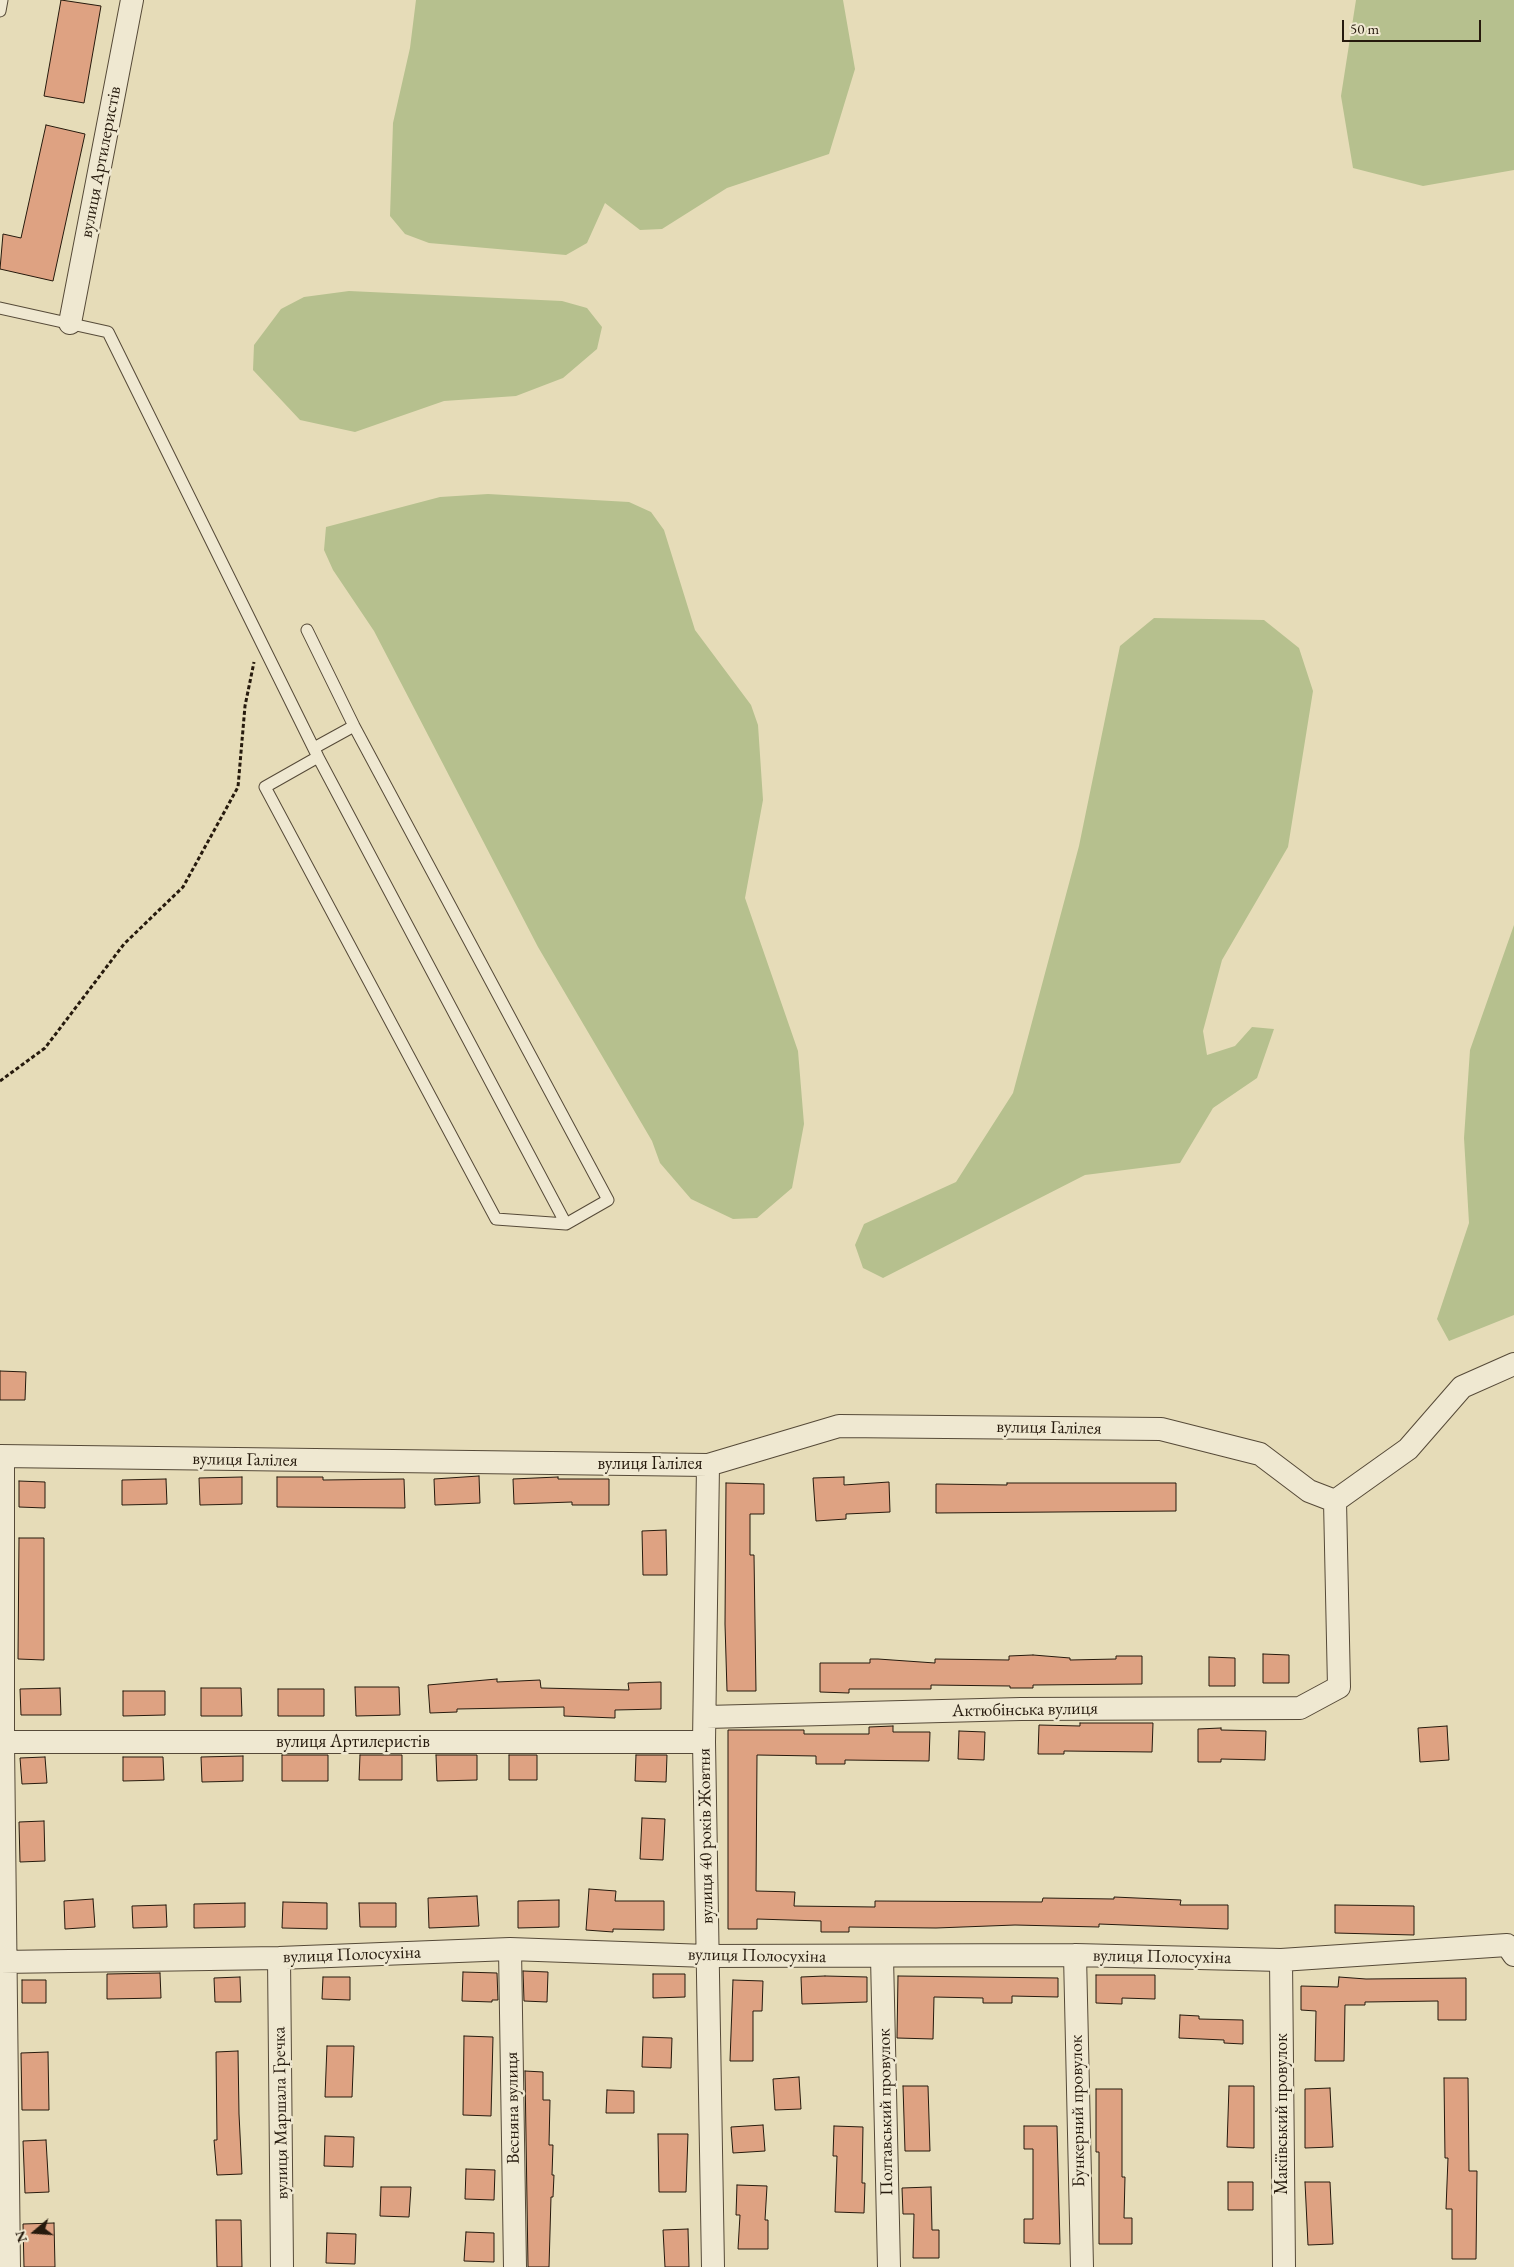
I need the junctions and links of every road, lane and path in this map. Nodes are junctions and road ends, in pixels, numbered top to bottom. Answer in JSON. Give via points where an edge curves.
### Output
{"nodes":[{"id":1,"x":2,"y":0,"type":"edge"},
{"id":2,"x":132,"y":0,"type":"edge"},
{"id":3,"x":0,"y":11,"type":"edge"},
{"id":4,"x":0,"y":308,"type":"edge"},
{"id":5,"x":70,"y":323,"type":"junction"},
{"id":6,"x":307,"y":630,"type":"dead end"},
{"id":7,"x":254,"y":659,"type":"dead end"},
{"id":8,"x":354,"y":726,"type":"junction"},
{"id":9,"x":316,"y":752,"type":"junction"},
{"id":10,"x":0,"y":1081,"type":"edge"},
{"id":11,"x":566,"y":1224,"type":"junction"},
{"id":12,"x":1514,"y":1364,"type":"edge"},
{"id":13,"x":2,"y":1456,"type":"edge"},
{"id":14,"x":708,"y":1466,"type":"junction"},
{"id":15,"x":1335,"y":1501,"type":"junction"},
{"id":16,"x":1,"y":1711,"type":"edge"},
{"id":17,"x":706,"y":1717,"type":"junction"},
{"id":18,"x":3,"y":1742,"type":"junction"},
{"id":19,"x":704,"y":1742,"type":"junction"},
{"id":20,"x":510,"y":1949,"type":"junction"},
{"id":21,"x":1510,"y":1950,"type":"edge"},
{"id":22,"x":1075,"y":1955,"type":"junction"},
{"id":23,"x":707,"y":1956,"type":"junction"},
{"id":24,"x":882,"y":1957,"type":"junction"},
{"id":25,"x":279,"y":1958,"type":"junction"},
{"id":26,"x":1281,"y":1960,"type":"junction"},
{"id":27,"x":3,"y":1962,"type":"edge"},
{"id":28,"x":9,"y":2267,"type":"edge"},
{"id":29,"x":282,"y":2267,"type":"edge"},
{"id":30,"x":515,"y":2267,"type":"edge"},
{"id":31,"x":713,"y":2267,"type":"edge"},
{"id":32,"x":889,"y":2267,"type":"edge"},
{"id":33,"x":1082,"y":2267,"type":"edge"},
{"id":34,"x":1284,"y":2267,"type":"edge"}],
"edges":[{"from":1,"to":3,"type":"lane"},
{"from":2,"to":5,"type":"street","name":"вулиця Артилеристів"},
{"from":4,"to":5,"type":"lane"},
{"from":5,"to":9,"type":"lane","via":[[108,332]]},
{"from":6,"to":8,"type":"lane"},
{"from":7,"to":10,"type":"path","via":[[245,706],[238,787],[183,887],[124,944],[45,1048]]},
{"from":8,"to":9,"type":"lane"},
{"from":8,"to":11,"type":"lane","via":[[608,1200]]},
{"from":9,"to":11,"type":"lane"},
{"from":9,"to":11,"type":"lane","via":[[265,786],[496,1219]]},
{"from":12,"to":15,"type":"street","via":[[1462,1388],[1408,1449]]},
{"from":13,"to":14,"type":"street","name":"вулиця Галілея"},
{"from":13,"to":16,"type":"street"},
{"from":14,"to":15,"type":"street","name":"вулиця Галілея","via":[[839,1426],[1161,1429],[1260,1454],[1309,1491]]},
{"from":14,"to":17,"type":"street","name":"вулиця 40 років Жовтня"},
{"from":15,"to":17,"type":"street","name":"Актюбінська вулиця","via":[[1339,1687],[1300,1708],[1021,1709]]},
{"from":16,"to":18,"type":"street"},
{"from":17,"to":19,"type":"street","name":"вулиця 40 років Жовтня"},
{"from":18,"to":19,"type":"street","name":"вулиця Артилеристів"},
{"from":18,"to":27,"type":"street"},
{"from":19,"to":23,"type":"street","name":"вулиця 40 років Жовтня"},
{"from":20,"to":23,"type":"street","name":"вулиця Полосухіна"},
{"from":20,"to":25,"type":"street","name":"вулиця Полосухіна"},
{"from":20,"to":30,"type":"street","name":"Весняна вулиця"},
{"from":21,"to":26,"type":"street","name":"вулиця Полосухіна"},
{"from":22,"to":24,"type":"street","name":"вулиця Полосухіна"},
{"from":22,"to":26,"type":"street","name":"вулиця Полосухіна"},
{"from":22,"to":33,"type":"street","name":"Бункерний провулок"},
{"from":23,"to":24,"type":"street","name":"вулиця Полосухіна"},
{"from":23,"to":31,"type":"street","name":"вулиця 40 років Жовтня"},
{"from":24,"to":32,"type":"street","name":"Полтавський провулок"},
{"from":25,"to":27,"type":"street","name":"вулиця Полосухіна"},
{"from":25,"to":29,"type":"street","name":"вулиця Маршала Гречка"},
{"from":26,"to":34,"type":"street","name":"Макіївський провулок"},
{"from":27,"to":28,"type":"street"}]}
